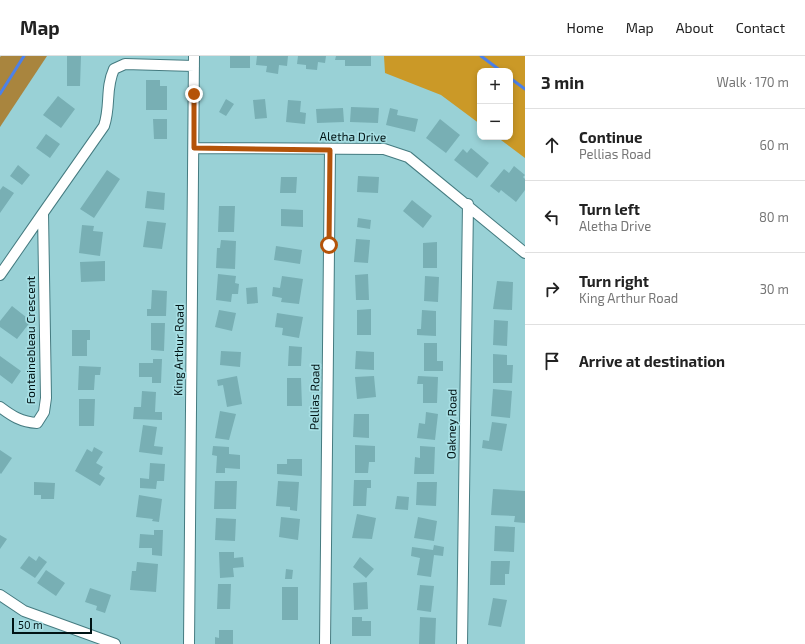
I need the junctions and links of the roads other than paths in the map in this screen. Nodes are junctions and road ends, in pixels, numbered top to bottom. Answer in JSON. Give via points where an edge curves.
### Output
{"nodes":[{"id":1,"x":194,"y":61,"type":"edge"},
{"id":2,"x":194,"y":148,"type":"junction"},
{"id":3,"x":330,"y":150,"type":"junction"},
{"id":4,"x":468,"y":204,"type":"junction"},
{"id":5,"x":43,"y":213,"type":"junction"},
{"id":6,"x":525,"y":253,"type":"edge"},
{"id":7,"x":0,"y":275,"type":"edge"},
{"id":8,"x":0,"y":407,"type":"edge"},
{"id":9,"x":0,"y":595,"type":"edge"},
{"id":10,"x":115,"y":644,"type":"edge"},
{"id":11,"x":189,"y":644,"type":"edge"},
{"id":12,"x":325,"y":644,"type":"edge"},
{"id":13,"x":462,"y":644,"type":"edge"}],
"edges":[{"from":1,"to":2,"type":"street","name":"King Arthur Road"},
{"from":1,"to":5,"type":"street","via":[[124,64],[114,69],[108,81],[108,112],[104,126]]},
{"from":2,"to":3,"type":"street","name":"Aletha Drive"},
{"from":2,"to":11,"type":"street","name":"King Arthur Road"},
{"from":3,"to":4,"type":"street","name":"Aletha Drive","via":[[398,152]]},
{"from":3,"to":12,"type":"street","name":"Pellias Road"},
{"from":4,"to":6,"type":"street","name":"Aletha Drive"},
{"from":4,"to":13,"type":"street","name":"Oakney Road"},
{"from":5,"to":7,"type":"street"},
{"from":5,"to":8,"type":"street","name":"Fontainebleau Crescent","via":[[46,398],[44,412],[37,423],[24,422]]},
{"from":9,"to":10,"type":"street","via":[[24,612]]}]}
